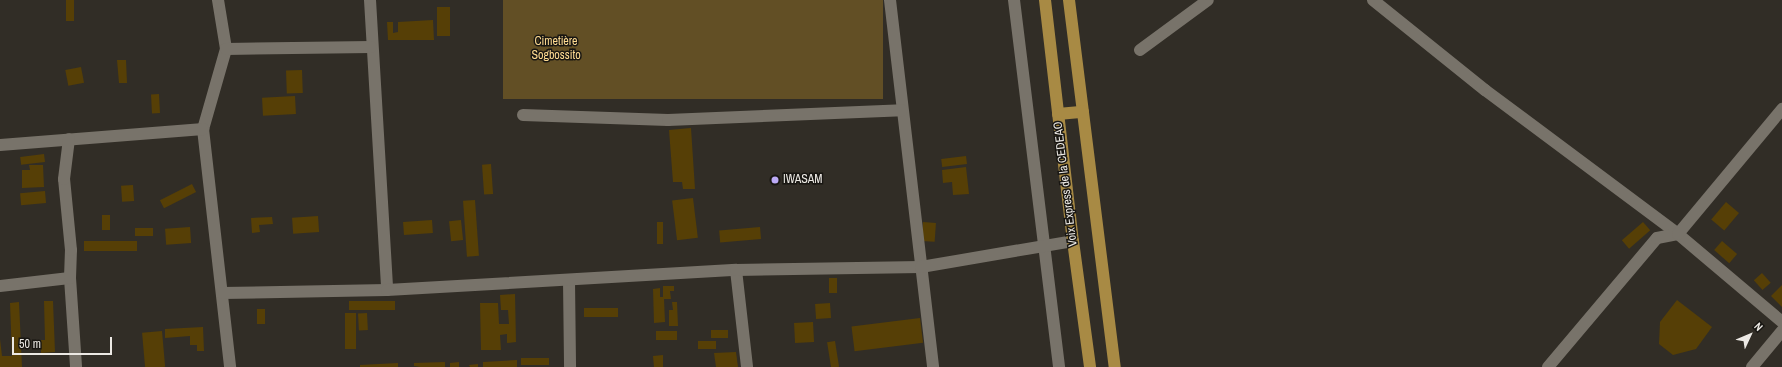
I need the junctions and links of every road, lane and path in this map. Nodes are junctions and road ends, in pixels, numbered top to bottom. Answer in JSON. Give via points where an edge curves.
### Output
{"nodes":[{"id":1,"x":218,"y":0,"type":"edge"},
{"id":2,"x":370,"y":0,"type":"edge"},
{"id":3,"x":890,"y":0,"type":"edge"},
{"id":4,"x":1014,"y":0,"type":"edge"},
{"id":5,"x":1045,"y":0,"type":"edge"},
{"id":6,"x":1069,"y":0,"type":"edge"},
{"id":7,"x":1208,"y":0,"type":"edge"},
{"id":8,"x":1373,"y":0,"type":"edge"},
{"id":9,"x":371,"y":47,"type":"junction"},
{"id":10,"x":226,"y":49,"type":"junction"},
{"id":11,"x":1140,"y":50,"type":"dead end"},
{"id":12,"x":1782,"y":108,"type":"edge"},
{"id":13,"x":902,"y":110,"type":"junction"},
{"id":14,"x":1083,"y":112,"type":"junction"},
{"id":15,"x":1058,"y":114,"type":"junction"},
{"id":16,"x":522,"y":115,"type":"dead end"},
{"id":17,"x":203,"y":130,"type":"junction"},
{"id":18,"x":68,"y":139,"type":"junction"},
{"id":19,"x":0,"y":145,"type":"edge"},
{"id":20,"x":1678,"y":234,"type":"junction"},
{"id":21,"x":1072,"y":241,"type":"junction"},
{"id":22,"x":1044,"y":245,"type":"junction"},
{"id":23,"x":921,"y":267,"type":"junction"},
{"id":24,"x":736,"y":270,"type":"junction"},
{"id":25,"x":70,"y":278,"type":"junction"},
{"id":26,"x":569,"y":281,"type":"junction"},
{"id":27,"x":0,"y":286,"type":"edge"},
{"id":28,"x":387,"y":290,"type":"junction"},
{"id":29,"x":222,"y":293,"type":"junction"},
{"id":30,"x":1782,"y":322,"type":"edge"},
{"id":31,"x":1782,"y":331,"type":"edge"},
{"id":32,"x":76,"y":367,"type":"edge"},
{"id":33,"x":230,"y":367,"type":"edge"},
{"id":34,"x":570,"y":367,"type":"edge"},
{"id":35,"x":747,"y":367,"type":"edge"},
{"id":36,"x":933,"y":367,"type":"edge"},
{"id":37,"x":1059,"y":367,"type":"edge"},
{"id":38,"x":1090,"y":367,"type":"edge"},
{"id":39,"x":1115,"y":367,"type":"edge"},
{"id":40,"x":1548,"y":367,"type":"edge"},
{"id":41,"x":1752,"y":367,"type":"edge"}],
"edges":[{"from":1,"to":10,"type":"street"},
{"from":2,"to":9,"type":"street"},
{"from":3,"to":13,"type":"street"},
{"from":4,"to":22,"type":"street"},
{"from":5,"to":15,"type":"main road","name":"Voix Express de la CEDEAO"},
{"from":6,"to":14,"type":"main road"},
{"from":7,"to":11,"type":"street"},
{"from":8,"to":20,"type":"street","via":[[1485,90]]},
{"from":9,"to":10,"type":"street"},
{"from":9,"to":28,"type":"street"},
{"from":10,"to":17,"type":"street"},
{"from":12,"to":20,"type":"street"},
{"from":13,"to":16,"type":"street","via":[[668,120]]},
{"from":13,"to":23,"type":"street"},
{"from":14,"to":15,"type":"main road"},
{"from":14,"to":39,"type":"main road"},
{"from":15,"to":21,"type":"main road","name":"Voix Express de la CEDEAO"},
{"from":17,"to":18,"type":"street"},
{"from":17,"to":29,"type":"street"},
{"from":18,"to":19,"type":"street"},
{"from":18,"to":25,"type":"street","via":[[64,179],[71,250]]},
{"from":20,"to":30,"type":"street"},
{"from":20,"to":40,"type":"street","via":[[1657,238]]},
{"from":21,"to":22,"type":"street"},
{"from":21,"to":38,"type":"main road","name":"Voix Express de la CEDEAO"},
{"from":22,"to":23,"type":"street"},
{"from":22,"to":37,"type":"street"},
{"from":23,"to":24,"type":"street"},
{"from":23,"to":36,"type":"street"},
{"from":24,"to":26,"type":"street"},
{"from":24,"to":35,"type":"street"},
{"from":25,"to":27,"type":"street"},
{"from":25,"to":32,"type":"street"},
{"from":26,"to":28,"type":"street"},
{"from":26,"to":34,"type":"street"},
{"from":28,"to":29,"type":"street"},
{"from":29,"to":33,"type":"street"},
{"from":31,"to":41,"type":"street"}]}
